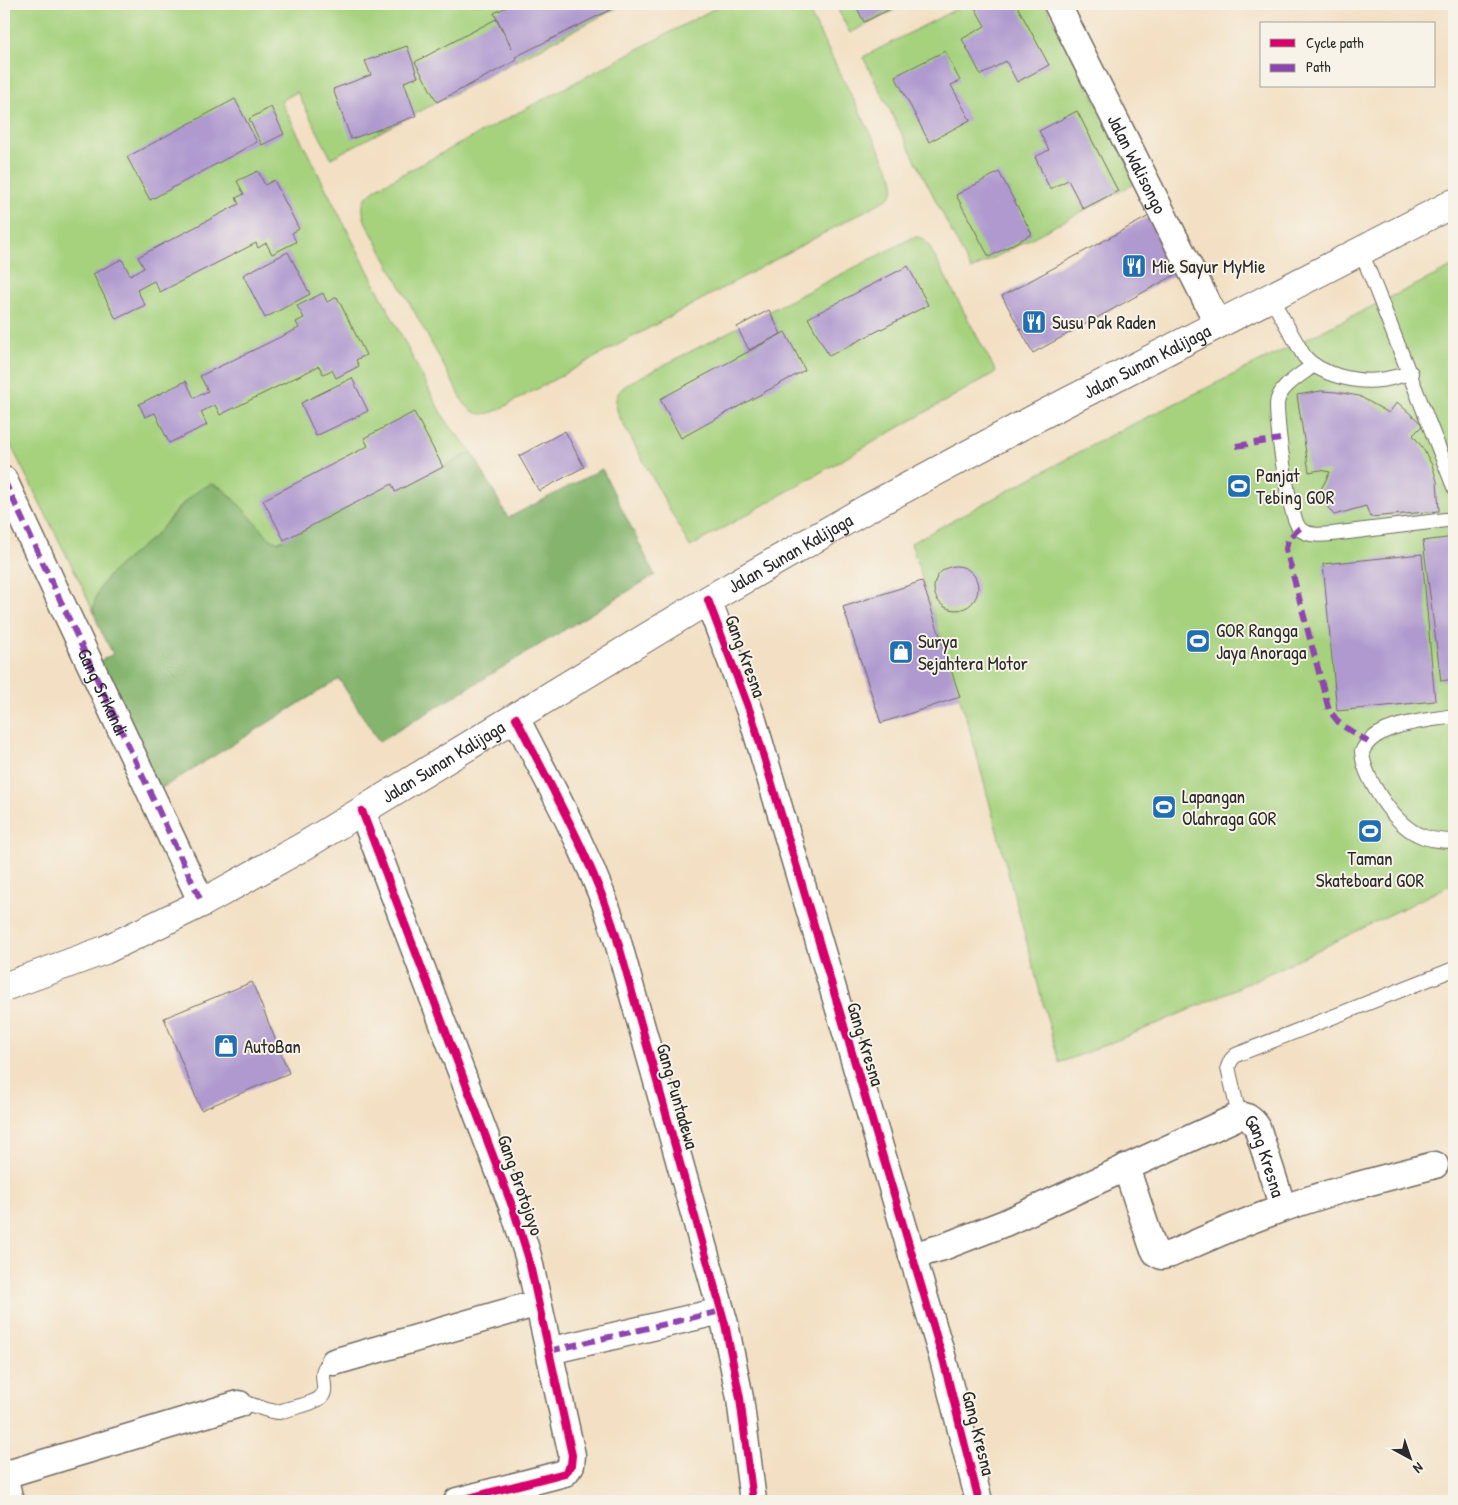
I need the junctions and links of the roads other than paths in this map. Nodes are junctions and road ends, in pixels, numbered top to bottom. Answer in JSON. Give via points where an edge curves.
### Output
{"nodes":[{"id":1,"x":1056,"y":4,"type":"edge"},
{"id":2,"x":1454,"y":203,"type":"edge"},
{"id":3,"x":1361,"y":251,"type":"junction"},
{"id":4,"x":1270,"y":298,"type":"junction"},
{"id":5,"x":1218,"y":324,"type":"junction"},
{"id":6,"x":1314,"y":365,"type":"junction"},
{"id":7,"x":1410,"y":373,"type":"junction"},
{"id":8,"x":4,"y":480,"type":"edge"},
{"id":9,"x":1454,"y":486,"type":"edge"},
{"id":10,"x":1454,"y":519,"type":"edge"},
{"id":11,"x":708,"y":600,"type":"junction"},
{"id":12,"x":1454,"y":716,"type":"edge"},
{"id":13,"x":516,"y":718,"type":"junction"},
{"id":14,"x":362,"y":811,"type":"junction"},
{"id":15,"x":1454,"y":840,"type":"edge"},
{"id":16,"x":202,"y":903,"type":"junction"},
{"id":17,"x":1454,"y":969,"type":"edge"},
{"id":18,"x":4,"y":987,"type":"edge"},
{"id":19,"x":1239,"y":1116,"type":"junction"},
{"id":20,"x":1436,"y":1165,"type":"dead end"},
{"id":21,"x":1126,"y":1167,"type":"junction"},
{"id":22,"x":1283,"y":1208,"type":"junction"},
{"id":23,"x":912,"y":1256,"type":"junction"},
{"id":24,"x":538,"y":1303,"type":"junction"},
{"id":25,"x":721,"y":1311,"type":"junction"},
{"id":26,"x":549,"y":1351,"type":"junction"},
{"id":27,"x":334,"y":1362,"type":"joint"},
{"id":28,"x":239,"y":1404,"type":"joint"},
{"id":29,"x":4,"y":1475,"type":"edge"},
{"id":30,"x":10,"y":1501,"type":"edge"},
{"id":31,"x":457,"y":1501,"type":"edge"},
{"id":32,"x":753,"y":1501,"type":"edge"},
{"id":33,"x":979,"y":1501,"type":"edge"}],
"edges":[{"from":1,"to":5,"type":"street","name":"Jalan Walisongo"},
{"from":2,"to":3,"type":"main road","name":"Jalan Sunan Kalijaga"},
{"from":3,"to":4,"type":"main road","name":"Jalan Sunan Kalijaga"},
{"from":3,"to":7,"type":"lane"},
{"from":4,"to":5,"type":"main road","name":"Jalan Sunan Kalijaga"},
{"from":4,"to":6,"type":"lane","via":[[1304,356]]},
{"from":5,"to":11,"type":"main road","name":"Jalan Sunan Kalijaga","via":[[1034,418]]},
{"from":6,"to":7,"type":"lane","via":[[1361,380]]},
{"from":6,"to":10,"type":"lane","via":[[1284,389],[1276,404],[1290,504],[1301,529],[1312,534],[1332,534]]},
{"from":7,"to":9,"type":"lane"},
{"from":8,"to":16,"type":"street","name":"Gang Srikandi"},
{"from":11,"to":13,"type":"main road","name":"Jalan Sunan Kalijaga"},
{"from":11,"to":23,"type":"street","name":"Gang Kresna","via":[[752,717]]},
{"from":12,"to":15,"type":"lane","via":[[1386,731],[1368,742],[1362,752],[1376,790],[1399,821],[1416,834],[1434,840]]},
{"from":13,"to":14,"type":"main road","name":"Jalan Sunan Kalijaga"},
{"from":13,"to":25,"type":"street","name":"Gang Puntadewa","via":[[579,841],[606,903]]},
{"from":14,"to":16,"type":"main road","name":"Jalan Sunan Kalijaga"},
{"from":14,"to":24,"type":"street","name":"Gang Brotojoyo","via":[[514,1211]]},
{"from":16,"to":18,"type":"main road","name":"Jalan Sunan Kalijaga","via":[[105,950]]},
{"from":17,"to":19,"type":"lane","via":[[1236,1055],[1228,1067]]},
{"from":19,"to":21,"type":"street","name":"Gang Kresna"},
{"from":19,"to":22,"type":"street","name":"Gang Kresna","via":[[1250,1119],[1257,1127]]},
{"from":20,"to":22,"type":"street","name":"Gang Kresna"},
{"from":21,"to":22,"type":"street","name":"Gang Kresna","via":[[1152,1246],[1160,1256]]},
{"from":21,"to":23,"type":"street","name":"Gang Kresna","via":[[1005,1223]]},
{"from":23,"to":33,"type":"street","name":"Gang Kresna","via":[[943,1359]]},
{"from":24,"to":26,"type":"street","name":"Gang Brotojoyo"},
{"from":24,"to":27,"type":"street"},
{"from":25,"to":26,"type":"street"},
{"from":25,"to":32,"type":"street","name":"Gang Puntadewa","via":[[740,1398]]},
{"from":26,"to":31,"type":"street","name":"Gang Brotojoyo","via":[[571,1450],[570,1468],[558,1475]]},
{"from":27,"to":28,"type":"lane","via":[[324,1368],[324,1392],[319,1399],[278,1412]]},
{"from":28,"to":29,"type":"street"},
{"from":29,"to":30,"type":"street"}]}
